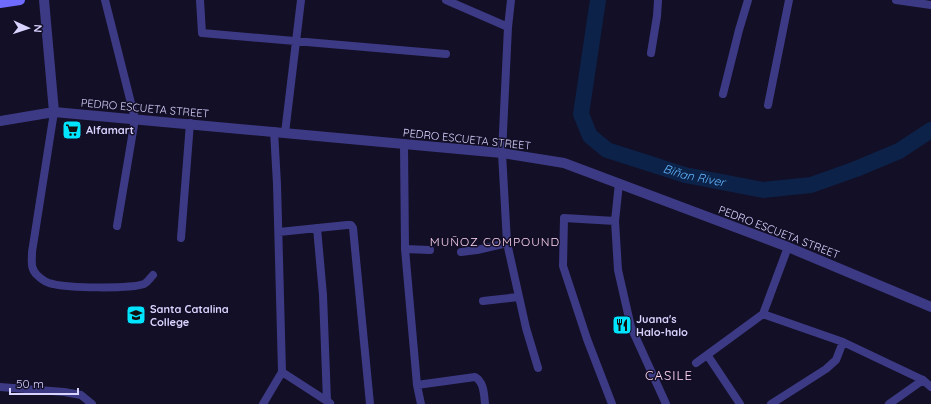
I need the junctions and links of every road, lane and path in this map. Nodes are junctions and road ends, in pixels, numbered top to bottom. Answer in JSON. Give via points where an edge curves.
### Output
{"nodes":[{"id":1,"x":20,"y":0,"type":"edge"},
{"id":2,"x":44,"y":0,"type":"edge"},
{"id":3,"x":105,"y":0,"type":"edge"},
{"id":4,"x":200,"y":0,"type":"edge"},
{"id":5,"x":301,"y":0,"type":"edge"},
{"id":6,"x":446,"y":0,"type":"edge"},
{"id":7,"x":511,"y":0,"type":"edge"},
{"id":8,"x":658,"y":0,"type":"edge"},
{"id":9,"x":748,"y":0,"type":"edge"},
{"id":10,"x":789,"y":0,"type":"edge"},
{"id":11,"x":896,"y":0,"type":"edge"},
{"id":12,"x":0,"y":3,"type":"edge"},
{"id":13,"x":931,"y":5,"type":"edge"},
{"id":14,"x":508,"y":27,"type":"junction"},
{"id":15,"x":296,"y":41,"type":"junction"},
{"id":16,"x":651,"y":53,"type":"dead end"},
{"id":17,"x":446,"y":54,"type":"dead end"},
{"id":18,"x":723,"y":94,"type":"dead end"},
{"id":19,"x":768,"y":105,"type":"dead end"},
{"id":20,"x":54,"y":112,"type":"junction"},
{"id":21,"x":135,"y":119,"type":"junction"},
{"id":22,"x":0,"y":121,"type":"edge"},
{"id":23,"x":190,"y":123,"type":"junction"},
{"id":24,"x":279,"y":132,"type":"junction"},
{"id":25,"x":404,"y":145,"type":"junction"},
{"id":26,"x":502,"y":153,"type":"junction"},
{"id":27,"x":619,"y":183,"type":"junction"},
{"id":28,"x":615,"y":221,"type":"junction"},
{"id":29,"x":117,"y":226,"type":"dead end"},
{"id":30,"x":317,"y":228,"type":"junction"},
{"id":31,"x":278,"y":232,"type":"junction"},
{"id":32,"x":181,"y":238,"type":"dead end"},
{"id":33,"x":506,"y":243,"type":"junction"},
{"id":34,"x":788,"y":247,"type":"junction"},
{"id":35,"x":405,"y":249,"type":"junction"},
{"id":36,"x":430,"y":250,"type":"dead end"},
{"id":37,"x":462,"y":252,"type":"dead end"},
{"id":38,"x":153,"y":275,"type":"dead end"},
{"id":39,"x":518,"y":297,"type":"junction"},
{"id":40,"x":482,"y":301,"type":"dead end"},
{"id":41,"x":931,"y":307,"type":"edge"},
{"id":42,"x":763,"y":314,"type":"junction"},
{"id":43,"x":844,"y":342,"type":"junction"},
{"id":44,"x":708,"y":356,"type":"junction"},
{"id":45,"x":696,"y":363,"type":"dead end"},
{"id":46,"x":538,"y":368,"type":"dead end"},
{"id":47,"x":282,"y":372,"type":"junction"},
{"id":48,"x":923,"y":380,"type":"junction"},
{"id":49,"x":417,"y":384,"type":"junction"},
{"id":50,"x":0,"y":387,"type":"edge"},
{"id":51,"x":931,"y":387,"type":"edge"},
{"id":52,"x":328,"y":402,"type":"edge"},
{"id":53,"x":92,"y":404,"type":"edge"},
{"id":54,"x":263,"y":404,"type":"edge"},
{"id":55,"x":370,"y":404,"type":"edge"},
{"id":56,"x":421,"y":404,"type":"edge"},
{"id":57,"x":485,"y":404,"type":"edge"},
{"id":58,"x":612,"y":404,"type":"edge"},
{"id":59,"x":666,"y":404,"type":"edge"},
{"id":60,"x":740,"y":404,"type":"edge"},
{"id":61,"x":770,"y":404,"type":"edge"},
{"id":62,"x":890,"y":404,"type":"edge"}],
"edges":[{"from":1,"to":12,"type":"main road"},
{"from":2,"to":20,"type":"street"},
{"from":3,"to":21,"type":"street"},
{"from":4,"to":15,"type":"street","via":[[202,34]]},
{"from":5,"to":15,"type":"street"},
{"from":6,"to":14,"type":"street"},
{"from":7,"to":14,"type":"street"},
{"from":8,"to":16,"type":"street"},
{"from":9,"to":18,"type":"street"},
{"from":10,"to":19,"type":"street"},
{"from":11,"to":13,"type":"street"},
{"from":14,"to":26,"type":"street"},
{"from":15,"to":17,"type":"street"},
{"from":15,"to":24,"type":"street"},
{"from":20,"to":21,"type":"street","name":"PEDRO ESCUETA STREET"},
{"from":20,"to":22,"type":"street","name":"PEDRO ESCUETA STREET"},
{"from":20,"to":38,"type":"street","via":[[32,252],[32,267],[36,274],[52,284],[80,287],[144,284]]},
{"from":21,"to":23,"type":"street","name":"PEDRO ESCUETA STREET"},
{"from":21,"to":29,"type":"street"},
{"from":23,"to":24,"type":"street","name":"PEDRO ESCUETA STREET"},
{"from":23,"to":32,"type":"street"},
{"from":24,"to":25,"type":"street","name":"PEDRO ESCUETA STREET"},
{"from":24,"to":31,"type":"street"},
{"from":25,"to":26,"type":"street","name":"PEDRO ESCUETA STREET"},
{"from":25,"to":35,"type":"street"},
{"from":26,"to":27,"type":"street","name":"PEDRO ESCUETA STREET","via":[[564,163]]},
{"from":26,"to":33,"type":"street"},
{"from":27,"to":28,"type":"street"},
{"from":27,"to":34,"type":"street","name":"PEDRO ESCUETA STREET"},
{"from":28,"to":58,"type":"street","via":[[564,218],[563,266]]},
{"from":28,"to":59,"type":"street","via":[[618,270],[631,327]]},
{"from":30,"to":31,"type":"street"},
{"from":30,"to":52,"type":"street"},
{"from":30,"to":55,"type":"street","via":[[351,225],[354,228]]},
{"from":31,"to":47,"type":"street"},
{"from":33,"to":37,"type":"street"},
{"from":33,"to":39,"type":"street"},
{"from":34,"to":41,"type":"street","name":"PEDRO ESCUETA STREET"},
{"from":34,"to":42,"type":"street"},
{"from":35,"to":36,"type":"street"},
{"from":35,"to":49,"type":"street"},
{"from":39,"to":40,"type":"street"},
{"from":39,"to":46,"type":"street"},
{"from":42,"to":43,"type":"street"},
{"from":42,"to":44,"type":"street"},
{"from":43,"to":48,"type":"street"},
{"from":43,"to":61,"type":"street","via":[[836,360],[826,369]]},
{"from":44,"to":45,"type":"street"},
{"from":44,"to":60,"type":"street"},
{"from":47,"to":52,"type":"street"},
{"from":47,"to":54,"type":"street"},
{"from":48,"to":51,"type":"street"},
{"from":48,"to":62,"type":"street"},
{"from":49,"to":56,"type":"street"},
{"from":49,"to":57,"type":"street","via":[[475,377],[480,379],[482,384]]},
{"from":50,"to":53,"type":"street","via":[[81,395]]}]}
